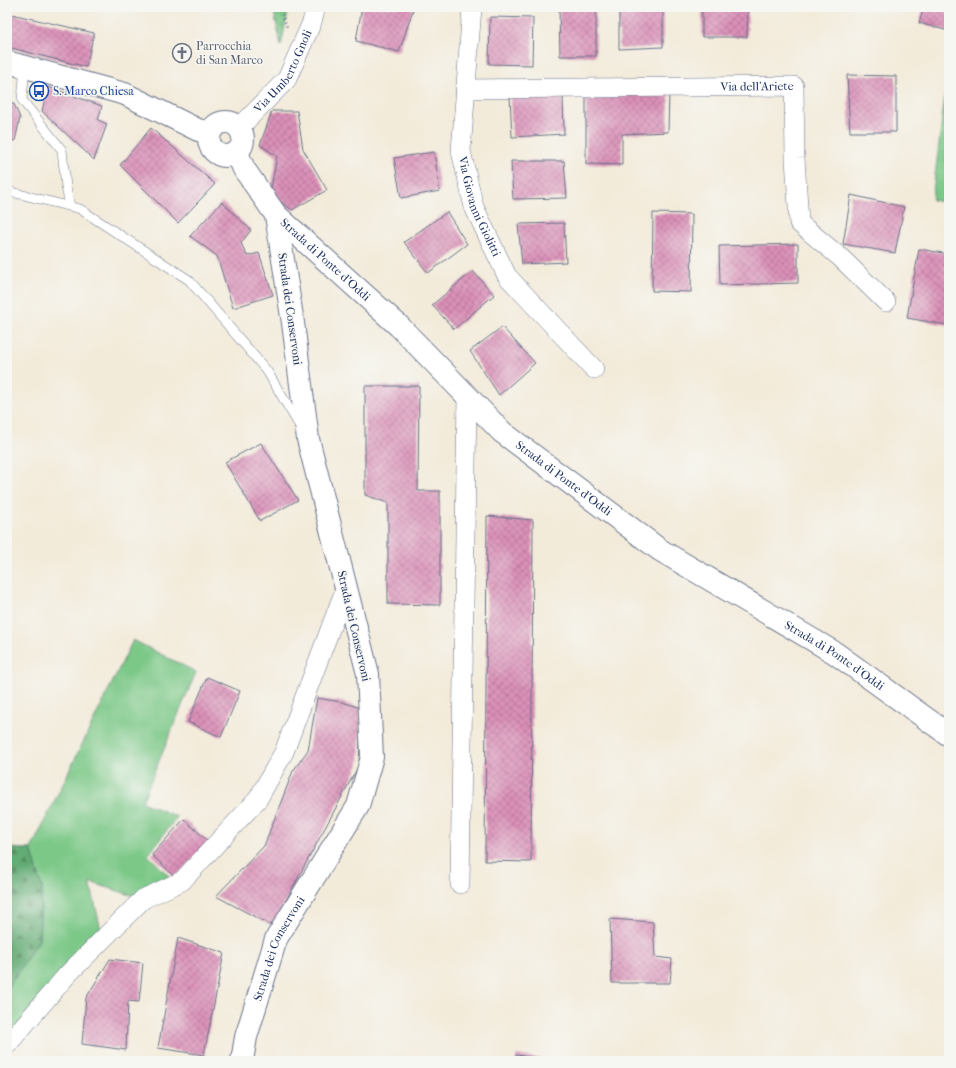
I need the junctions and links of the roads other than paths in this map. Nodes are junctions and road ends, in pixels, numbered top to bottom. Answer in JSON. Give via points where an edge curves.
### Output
{"nodes":[{"id":1,"x":316,"y":7,"type":"edge"},
{"id":2,"x":472,"y":7,"type":"edge"},
{"id":3,"x":16,"y":65,"type":"edge"},
{"id":4,"x":465,"y":89,"type":"junction"},
{"id":5,"x":239,"y":128,"type":"junction"},
{"id":6,"x":210,"y":132,"type":"junction"},
{"id":7,"x":237,"y":152,"type":"junction"},
{"id":8,"x":7,"y":191,"type":"edge"},
{"id":9,"x":70,"y":206,"type":"junction"},
{"id":10,"x":276,"y":215,"type":"junction"},
{"id":11,"x":886,"y":302,"type":"dead end"},
{"id":12,"x":594,"y":369,"type":"dead end"},
{"id":13,"x":467,"y":396,"type":"junction"},
{"id":14,"x":308,"y":439,"type":"junction"},
{"id":15,"x":346,"y":587,"type":"junction"},
{"id":16,"x":949,"y":735,"type":"edge"},
{"id":17,"x":460,"y":884,"type":"dead end"},
{"id":18,"x":7,"y":1045,"type":"edge"},
{"id":19,"x":242,"y":1061,"type":"edge"}],
"edges":[{"from":1,"to":5,"type":"street","name":"Via Umberto Gnoli","via":[[287,79]]},
{"from":2,"to":4,"type":"street","name":"Via Giovanni Giolitti"},
{"from":3,"to":6,"type":"street","via":[[125,94],[198,130]]},
{"from":3,"to":9,"type":"lane","via":[[22,100],[62,150]]},
{"from":4,"to":11,"type":"street","name":"Via dell'Ariete","via":[[794,86],[799,223],[841,258]]},
{"from":4,"to":12,"type":"street","name":"Via Giovanni Giolitti","via":[[460,151],[474,207],[506,276]]},
{"from":5,"to":6,"type":"street","via":[[227,122],[215,126]]},
{"from":5,"to":7,"type":"street","via":[[243,140]]},
{"from":6,"to":7,"type":"street","via":[[209,145],[218,155],[225,157]]},
{"from":7,"to":10,"type":"street","name":"Strada di Ponte d'Oddi","via":[[244,169]]},
{"from":8,"to":9,"type":"lane"},
{"from":9,"to":14,"type":"lane","via":[[80,209],[189,280],[267,371]]},
{"from":10,"to":13,"type":"street","name":"Strada di Ponte d'Oddi","via":[[398,326]]},
{"from":10,"to":14,"type":"street","name":"Strada dei Conservoni"},
{"from":13,"to":16,"type":"street","name":"Strada di Ponte d'Oddi","via":[[502,432],[660,550],[835,653]]},
{"from":13,"to":17,"type":"street"},
{"from":14,"to":15,"type":"street","name":"Strada dei Conservoni"},
{"from":15,"to":18,"type":"street","via":[[284,752],[258,799],[182,881],[143,899],[67,975]]},
{"from":15,"to":19,"type":"street","name":"Strada dei Conservoni","via":[[368,674],[372,757],[358,806],[276,939],[246,1037]]}]}
